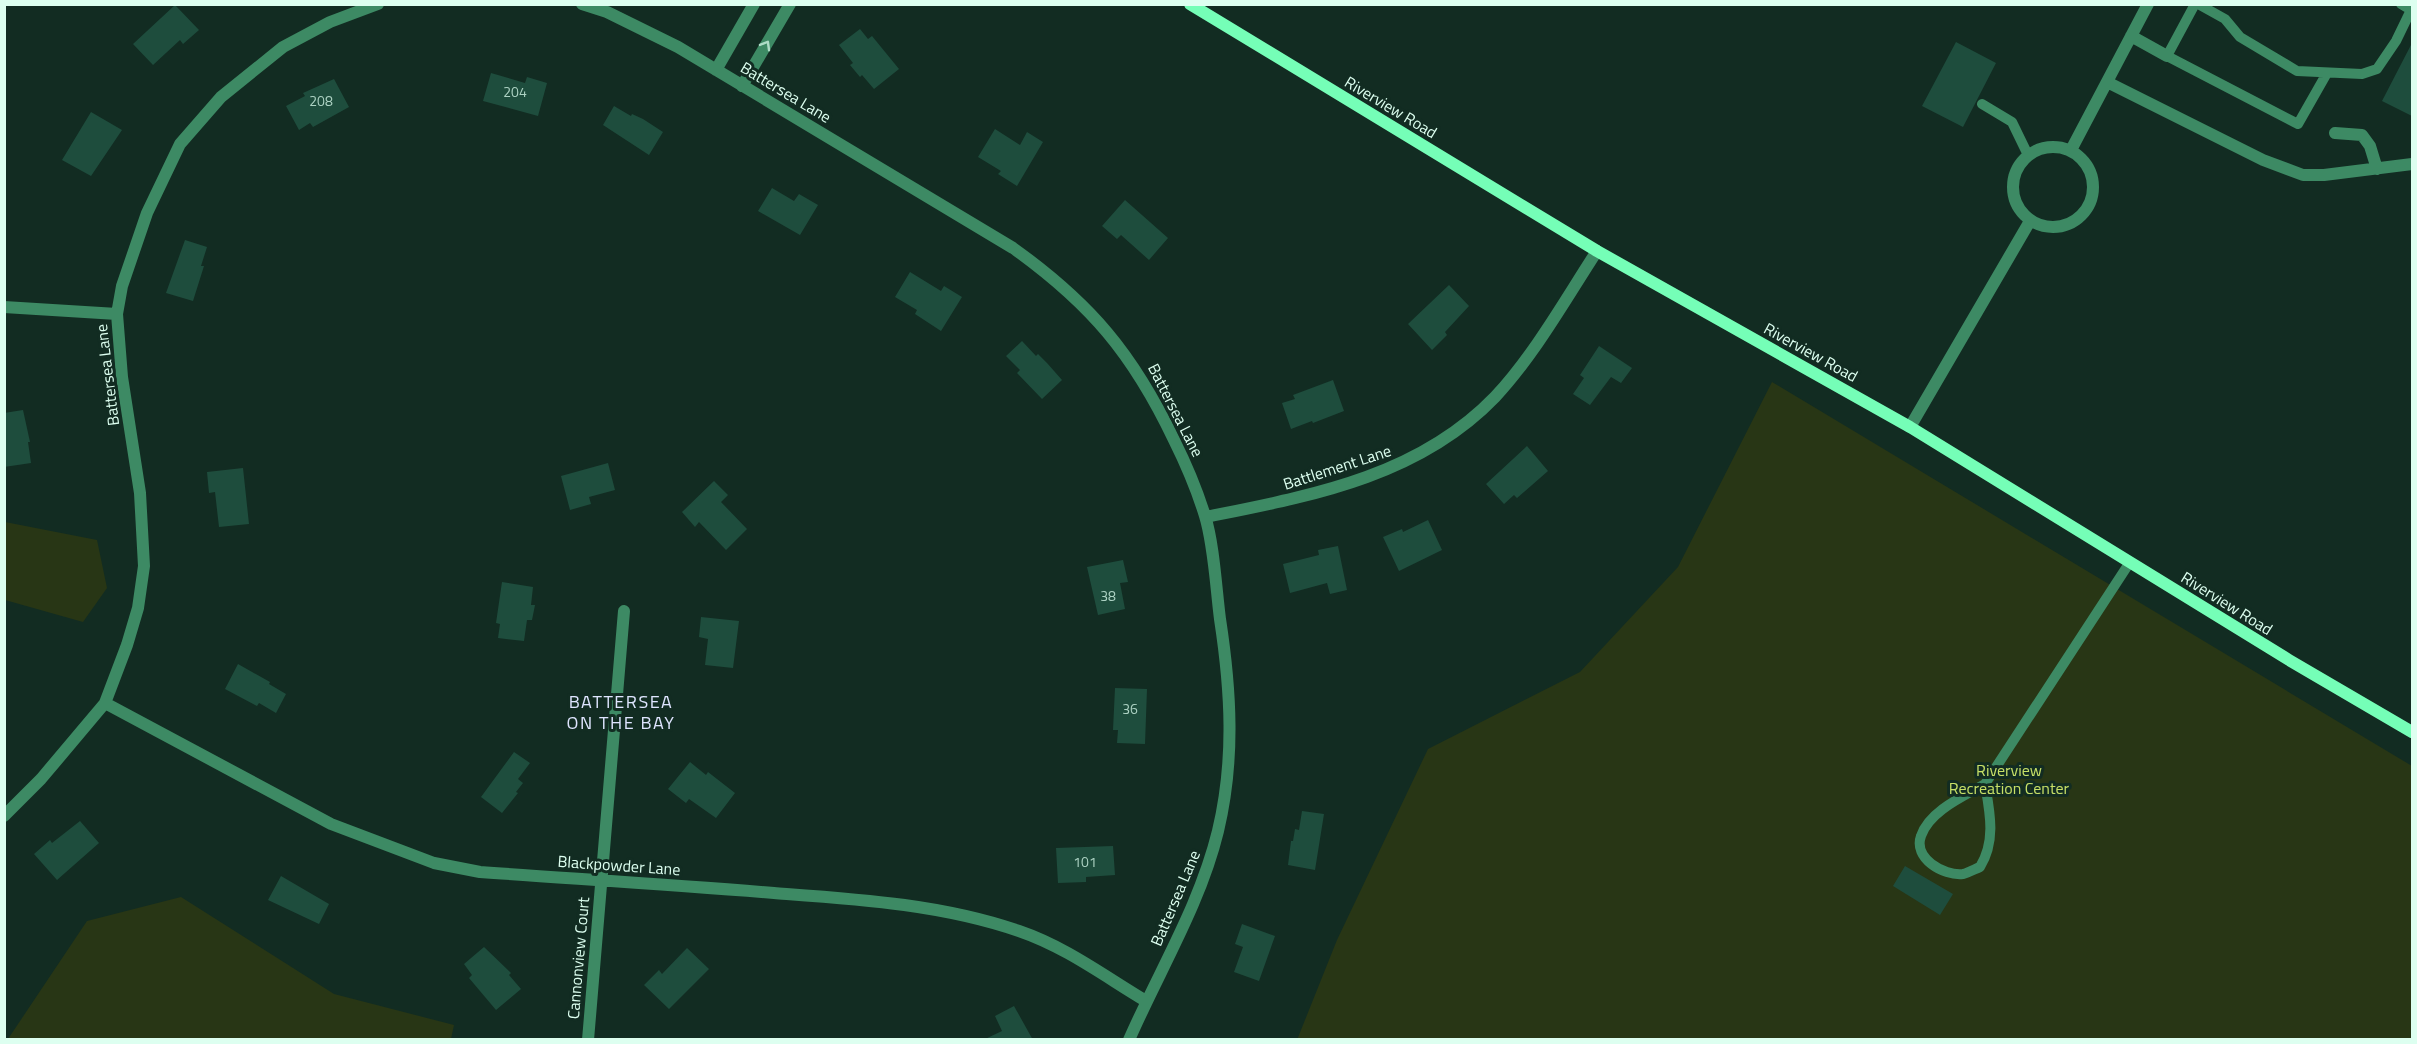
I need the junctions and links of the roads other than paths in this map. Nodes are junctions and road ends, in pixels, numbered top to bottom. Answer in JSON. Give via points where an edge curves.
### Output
{"nodes":[{"id":1,"x":378,"y":4,"type":"edge"},
{"id":2,"x":582,"y":4,"type":"edge"},
{"id":3,"x":754,"y":4,"type":"edge"},
{"id":4,"x":790,"y":4,"type":"edge"},
{"id":5,"x":1190,"y":4,"type":"edge"},
{"id":6,"x":2148,"y":4,"type":"edge"},
{"id":7,"x":2196,"y":4,"type":"edge"},
{"id":8,"x":2401,"y":4,"type":"edge"},
{"id":9,"x":2131,"y":36,"type":"junction"},
{"id":10,"x":2167,"y":56,"type":"junction"},
{"id":11,"x":716,"y":70,"type":"junction"},
{"id":12,"x":2327,"y":73,"type":"junction"},
{"id":13,"x":2107,"y":82,"type":"junction"},
{"id":14,"x":742,"y":86,"type":"junction"},
{"id":15,"x":1982,"y":104,"type":"dead end"},
{"id":16,"x":2335,"y":133,"type":"dead end"},
{"id":17,"x":2071,"y":150,"type":"junction"},
{"id":18,"x":2028,"y":155,"type":"junction"},
{"id":19,"x":2412,"y":164,"type":"edge"},
{"id":20,"x":2377,"y":169,"type":"junction"},
{"id":21,"x":2030,"y":220,"type":"junction"},
{"id":22,"x":1597,"y":251,"type":"junction"},
{"id":23,"x":4,"y":307,"type":"edge"},
{"id":24,"x":117,"y":314,"type":"junction"},
{"id":25,"x":1910,"y":427,"type":"junction"},
{"id":26,"x":1206,"y":518,"type":"junction"},
{"id":27,"x":2130,"y":562,"type":"junction"},
{"id":28,"x":624,"y":611,"type":"dead end"},
{"id":29,"x":105,"y":703,"type":"junction"},
{"id":30,"x":2412,"y":732,"type":"edge"},
{"id":31,"x":1985,"y":784,"type":"junction"},
{"id":32,"x":4,"y":816,"type":"edge"},
{"id":33,"x":600,"y":880,"type":"junction"},
{"id":34,"x":1146,"y":1000,"type":"junction"},
{"id":35,"x":588,"y":1040,"type":"edge"},
{"id":36,"x":1129,"y":1040,"type":"edge"}],
"edges":[{"from":1,"to":24,"type":"street","name":"Battersea Lane","via":[[330,22],[283,47],[221,97],[199,121],[180,144],[147,213],[122,285]]},
{"from":2,"to":11,"type":"street","name":"Battersea Lane","via":[[629,22]]},
{"from":3,"to":11,"type":"street"},
{"from":14,"to":4,"type":"street","one_way":true},
{"from":5,"to":22,"type":"street","name":"Riverview Road"},
{"from":6,"to":9,"type":"street"},
{"from":7,"to":10,"type":"lane"},
{"from":7,"to":12,"type":"lane","via":[[2225,19],[2240,37],[2297,71]]},
{"from":8,"to":12,"type":"lane","via":[[2412,10],[2376,69],[2362,74]]},
{"from":9,"to":10,"type":"street"},
{"from":9,"to":13,"type":"street"},
{"from":10,"to":12,"type":"lane","via":[[2298,124]]},
{"from":11,"to":14,"type":"street","name":"Battersea Lane"},
{"from":13,"to":17,"type":"street"},
{"from":13,"to":20,"type":"street","via":[[2263,160],[2303,175]]},
{"from":14,"to":26,"type":"street","name":"Battersea Lane","via":[[959,214],[1063,286],[1102,325],[1145,382]]},
{"from":15,"to":18,"type":"lane","via":[[2012,122]]},
{"from":16,"to":20,"type":"street","via":[[2362,135]]},
{"from":17,"to":18,"type":"street","via":[[2051,146]]},
{"from":17,"to":21,"type":"street","via":[[2088,166],[2093,179],[2091,200],[2085,211],[2063,226],[2048,227]]},
{"from":18,"to":21,"type":"street","via":[[2015,170],[2012,187],[2019,210]]},
{"from":19,"to":20,"type":"street"},
{"from":21,"to":25,"type":"street"},
{"from":22,"to":25,"type":"street","name":"Riverview Road"},
{"from":22,"to":26,"type":"street","name":"Battlement Lane","via":[[1521,366],[1495,397],[1434,446],[1376,475],[1326,491]]},
{"from":23,"to":24,"type":"street"},
{"from":24,"to":29,"type":"street","name":"Battersea Lane","via":[[122,377],[140,493],[144,566],[138,608]]},
{"from":25,"to":27,"type":"street","name":"Riverview Road"},
{"from":26,"to":34,"type":"street","name":"Battersea Lane","via":[[1230,687],[1226,786],[1218,830],[1202,880]]},
{"from":27,"to":30,"type":"street","name":"Riverview Road"},
{"from":27,"to":31,"type":"lane"},
{"from":28,"to":33,"type":"street","name":"Cannonview Court"},
{"from":29,"to":32,"type":"street","name":"Battersea Lane"},
{"from":29,"to":33,"type":"street","name":"Blackpowder Lane","via":[[331,824],[392,849],[480,872]]},
{"from":31,"to":31,"type":"lane","via":[[1954,802],[1928,824],[1920,837],[1920,849],[1928,862],[1964,874],[1980,867],[1992,823]]},
{"from":33,"to":34,"type":"street","name":"Blackpowder Lane","via":[[843,898],[916,906],[979,919],[1057,947]]},
{"from":33,"to":35,"type":"street","name":"Cannonview Court"},
{"from":34,"to":36,"type":"street","name":"Battersea Lane"}]}
